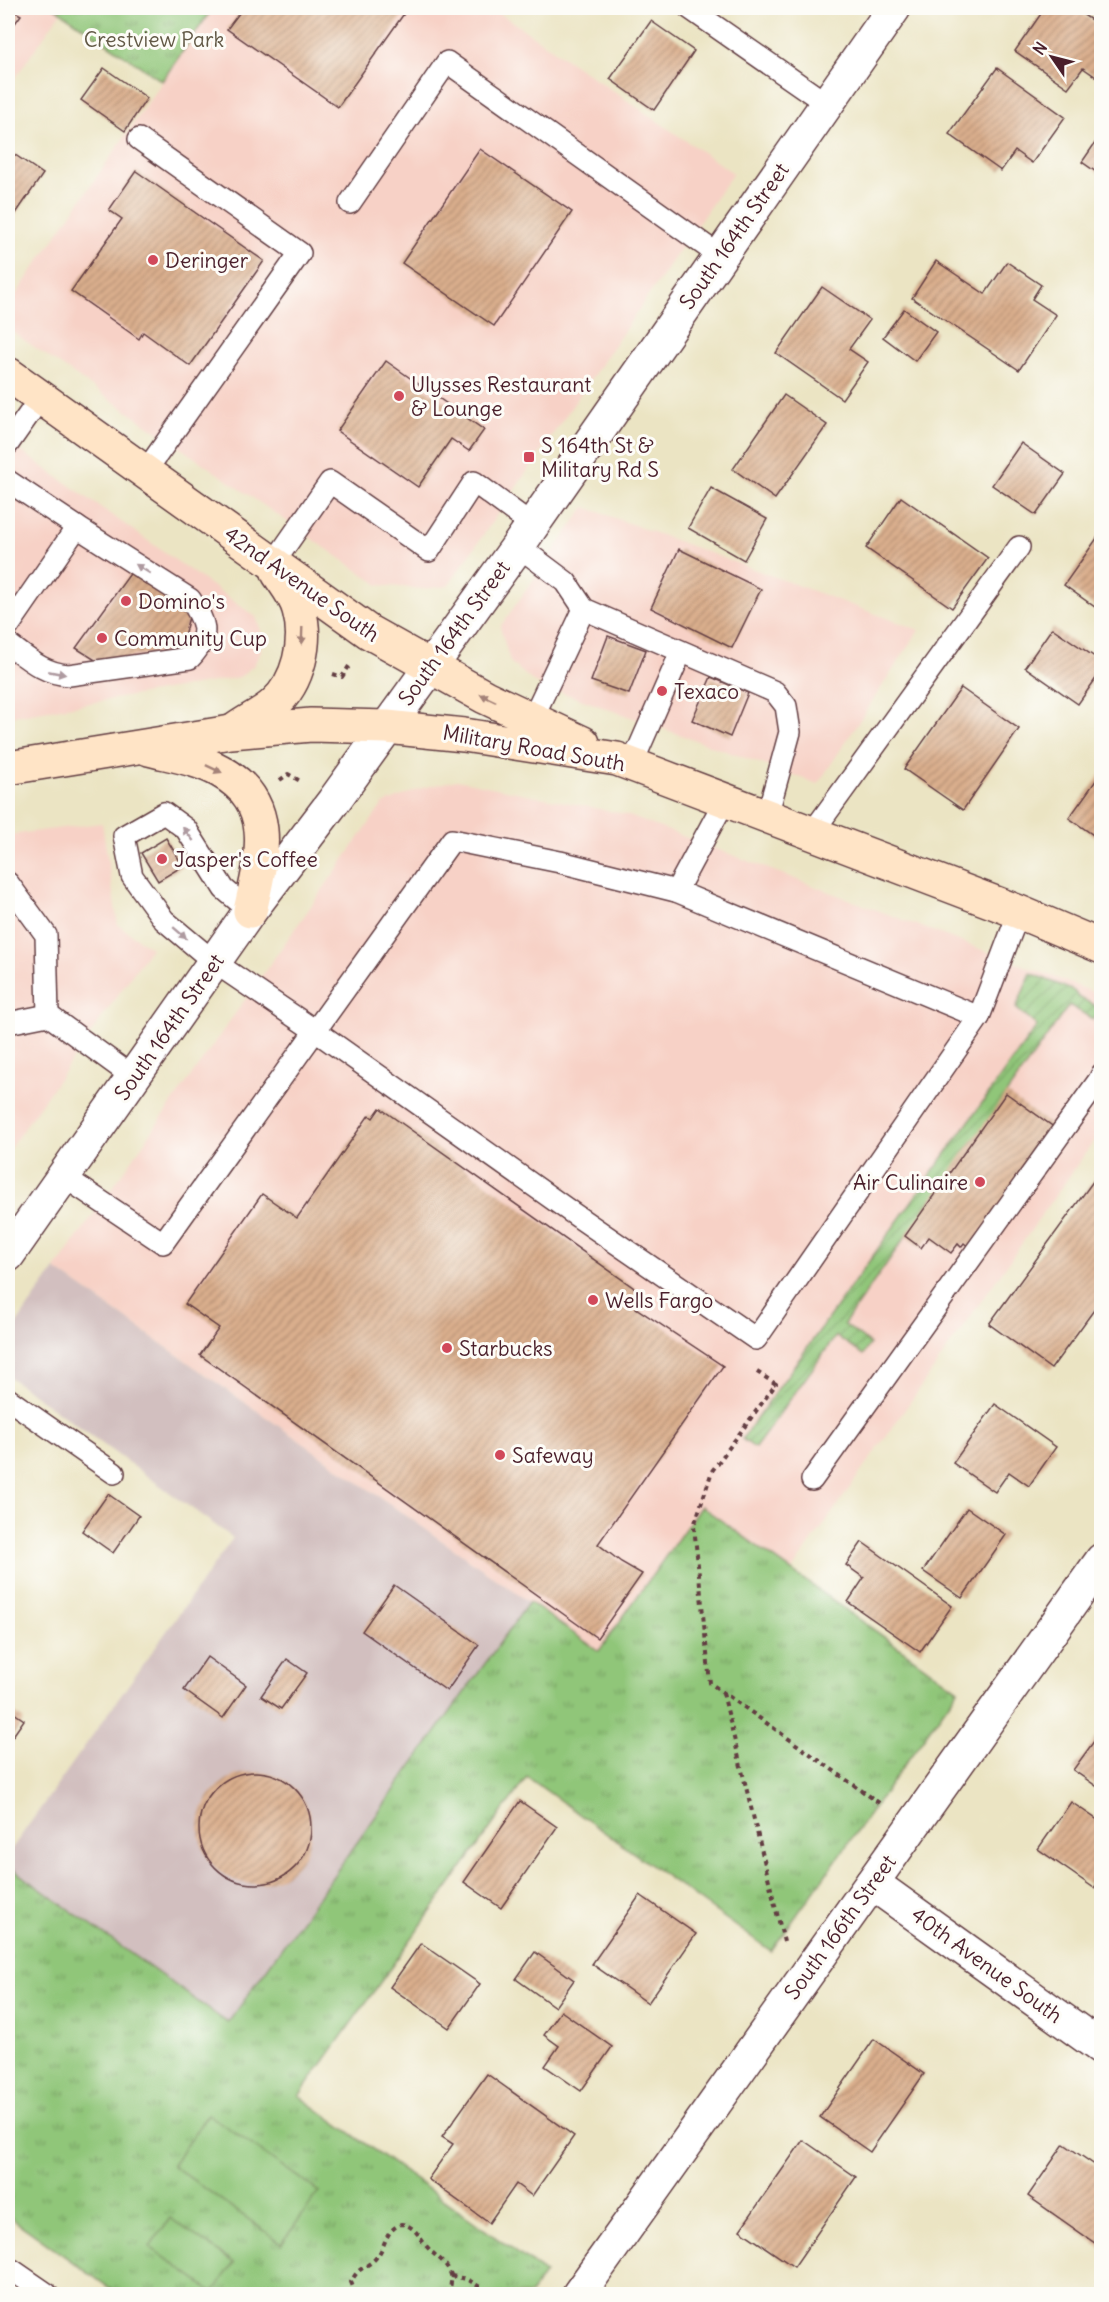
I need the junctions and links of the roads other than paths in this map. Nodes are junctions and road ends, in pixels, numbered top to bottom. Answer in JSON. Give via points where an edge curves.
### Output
{"nodes":[{"id":1,"x":689,"y":8,"type":"edge"},
{"id":2,"x":894,"y":8,"type":"edge"},
{"id":3,"x":827,"y":104,"type":"junction"},
{"id":4,"x":139,"y":139,"type":"dead end"},
{"id":5,"x":350,"y":203,"type":"dead end"},
{"id":6,"x":720,"y":256,"type":"junction"},
{"id":7,"x":8,"y":374,"type":"edge"},
{"id":8,"x":41,"y":397,"type":"junction"},
{"id":9,"x":8,"y":444,"type":"edge"},
{"id":10,"x":145,"y":472,"type":"junction"},
{"id":11,"x":8,"y":481,"type":"edge"},
{"id":12,"x":76,"y":527,"type":"junction"},
{"id":13,"x":525,"y":535,"type":"junction"},
{"id":14,"x":1019,"y":547,"type":"dead end"},
{"id":15,"x":273,"y":564,"type":"junction"},
{"id":16,"x":584,"y":609,"type":"junction"},
{"id":17,"x":8,"y":627,"type":"edge"},
{"id":18,"x":8,"y":644,"type":"edge"},
{"id":19,"x":681,"y":652,"type":"junction"},
{"id":20,"x":430,"y":668,"type":"junction"},
{"id":21,"x":387,"y":727,"type":"junction"},
{"id":22,"x":527,"y":731,"type":"junction"},
{"id":23,"x":231,"y":732,"type":"junction"},
{"id":24,"x":138,"y":746,"type":"junction"},
{"id":25,"x":625,"y":762,"type":"junction"},
{"id":26,"x":8,"y":768,"type":"edge"},
{"id":27,"x":725,"y":800,"type":"junction"},
{"id":28,"x":767,"y":816,"type":"junction"},
{"id":29,"x":812,"y":833,"type":"junction"},
{"id":30,"x":8,"y":883,"type":"edge"},
{"id":31,"x":676,"y":891,"type":"junction"},
{"id":32,"x":250,"y":911,"type":"junction"},
{"id":33,"x":1019,"y":912,"type":"junction"},
{"id":34,"x":1101,"y":947,"type":"edge"},
{"id":35,"x":214,"y":962,"type":"junction"},
{"id":36,"x":48,"y":1015,"type":"junction"},
{"id":37,"x":979,"y":1017,"type":"junction"},
{"id":38,"x":8,"y":1023,"type":"edge"},
{"id":39,"x":316,"y":1032,"type":"junction"},
{"id":40,"x":1101,"y":1074,"type":"edge"},
{"id":41,"x":133,"y":1077,"type":"junction"},
{"id":42,"x":63,"y":1176,"type":"junction"},
{"id":43,"x":8,"y":1254,"type":"edge"},
{"id":44,"x":8,"y":1399,"type":"edge"},
{"id":45,"x":114,"y":1473,"type":"dead end"},
{"id":46,"x":812,"y":1480,"type":"dead end"},
{"id":47,"x":1101,"y":1560,"type":"edge"},
{"id":48,"x":873,"y":1883,"type":"junction"},
{"id":49,"x":1101,"y":2048,"type":"edge"},
{"id":50,"x":8,"y":2277,"type":"edge"},
{"id":51,"x":47,"y":2295,"type":"edge"},
{"id":52,"x":579,"y":2295,"type":"edge"}],
"edges":[{"from":1,"to":3,"type":"lane"},
{"from":2,"to":3,"type":"street","name":"South 164th Street"},
{"from":3,"to":6,"type":"street","name":"South 164th Street"},
{"from":4,"to":10,"type":"lane","via":[[300,253]]},
{"from":5,"to":6,"type":"lane","via":[[447,62]]},
{"from":6,"to":13,"type":"street","name":"South 164th Street"},
{"from":7,"to":8,"type":"main road","name":"42nd Avenue South"},
{"from":8,"to":9,"type":"lane"},
{"from":8,"to":10,"type":"main road","name":"42nd Avenue South"},
{"from":10,"to":15,"type":"main road","name":"42nd Avenue South"},
{"from":11,"to":12,"type":"lane"},
{"from":12,"to":17,"type":"lane"},
{"from":18,"to":12,"type":"lane","one_way":true,"via":[[56,675],[190,658],[199,649],[204,626],[190,599]]},
{"from":13,"to":15,"type":"lane","via":[[474,482],[429,551],[330,482]]},
{"from":13,"to":16,"type":"lane"},
{"from":13,"to":20,"type":"street","name":"South 164th Street"},
{"from":14,"to":29,"type":"lane"},
{"from":15,"to":20,"type":"main road","name":"42nd Avenue South","via":[[369,632]]},
{"from":15,"to":23,"type":"main road","one_way":true,"via":[[299,608],[303,632],[299,662],[275,704]]},
{"from":16,"to":19,"type":"lane"},
{"from":16,"to":22,"type":"lane"},
{"from":19,"to":25,"type":"lane"},
{"from":19,"to":28,"type":"lane","via":[[775,692],[786,706],[790,732]]},
{"from":20,"to":21,"type":"street","name":"South 164th Street"},
{"from":22,"to":20,"type":"main road","name":"42nd Avenue South","one_way":true},
{"from":21,"to":22,"type":"main road","name":"Military Road South","via":[[464,735]]},
{"from":21,"to":23,"type":"main road","name":"Military Road South","via":[[311,725]]},
{"from":21,"to":32,"type":"street","name":"South 164th Street"},
{"from":22,"to":25,"type":"main road","name":"42nd Avenue South"},
{"from":23,"to":24,"type":"main road","name":"Military Road South"},
{"from":24,"to":26,"type":"main road","name":"Military Road South"},
{"from":24,"to":32,"type":"main road","one_way":true,"via":[[219,770],[239,784],[253,801],[262,826],[262,860]]},
{"from":25,"to":27,"type":"main road","name":"Military Road South"},
{"from":27,"to":28,"type":"main road","name":"Military Road South"},
{"from":27,"to":31,"type":"lane"},
{"from":28,"to":29,"type":"main road","name":"Military Road South"},
{"from":29,"to":33,"type":"main road","name":"Military Road South"},
{"from":30,"to":36,"type":"lane","via":[[46,935]]},
{"from":31,"to":37,"type":"lane"},
{"from":31,"to":39,"type":"lane","via":[[452,840]]},
{"from":32,"to":35,"type":"street","name":"South 164th Street"},
{"from":32,"to":35,"type":"lane","one_way":true,"via":[[224,889],[186,829],[164,813],[124,836],[132,876],[164,920]]},
{"from":33,"to":34,"type":"main road","name":"Military Road South"},
{"from":33,"to":37,"type":"lane"},
{"from":35,"to":39,"type":"lane"},
{"from":35,"to":41,"type":"street","name":"South 164th Street"},
{"from":36,"to":38,"type":"lane"},
{"from":36,"to":41,"type":"lane"},
{"from":37,"to":39,"type":"lane","via":[[756,1339]]},
{"from":39,"to":42,"type":"lane","via":[[163,1243]]},
{"from":40,"to":46,"type":"lane"},
{"from":41,"to":42,"type":"street","name":"South 164th Street"},
{"from":42,"to":43,"type":"street","name":"South 164th Street"},
{"from":44,"to":45,"type":"lane"},
{"from":47,"to":48,"type":"street","name":"South 166th Street"},
{"from":48,"to":49,"type":"street","name":"40th Avenue South"},
{"from":48,"to":52,"type":"street","name":"South 166th Street"},
{"from":50,"to":51,"type":"lane","via":[[12,2270]]}]}
